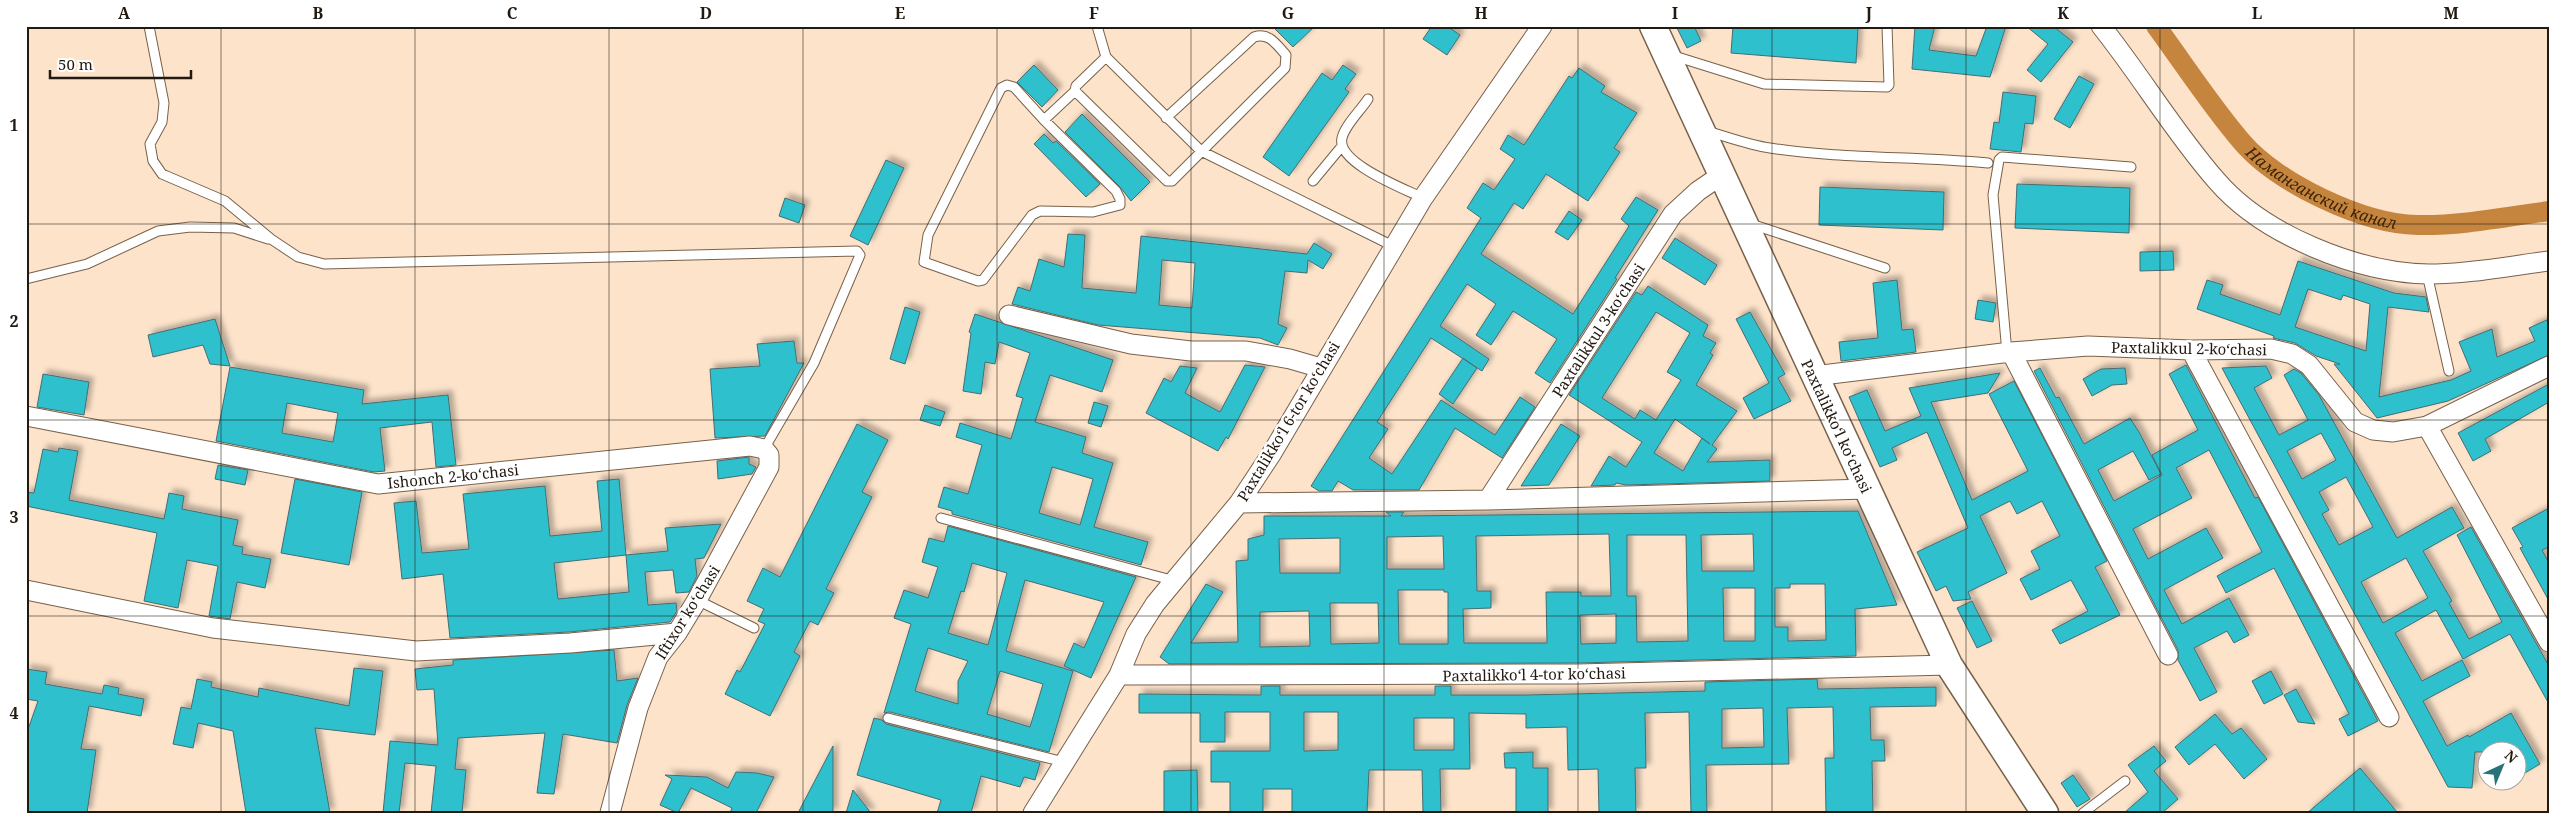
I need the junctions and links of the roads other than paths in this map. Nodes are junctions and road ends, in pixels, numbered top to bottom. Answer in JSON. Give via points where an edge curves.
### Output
{"nodes":[{"id":1,"x":149,"y":26,"type":"edge"},
{"id":2,"x":1097,"y":26,"type":"edge"},
{"id":3,"x":1542,"y":26,"type":"edge"},
{"id":4,"x":1653,"y":26,"type":"edge"},
{"id":5,"x":1887,"y":26,"type":"edge"},
{"id":6,"x":2101,"y":26,"type":"edge"},
{"id":7,"x":1667,"y":53,"type":"junction"},
{"id":8,"x":1106,"y":56,"type":"junction"},
{"id":9,"x":1075,"y":91,"type":"junction"},
{"id":10,"x":1368,"y":99,"type":"dead end"},
{"id":11,"x":1166,"y":118,"type":"junction"},
{"id":12,"x":1044,"y":120,"type":"junction"},
{"id":13,"x":1702,"y":130,"type":"junction"},
{"id":14,"x":1342,"y":146,"type":"junction"},
{"id":15,"x":1201,"y":151,"type":"junction"},
{"id":16,"x":1988,"y":163,"type":"dead end"},
{"id":17,"x":2131,"y":167,"type":"dead end"},
{"id":18,"x":1723,"y":174,"type":"junction"},
{"id":19,"x":1312,"y":181,"type":"dead end"},
{"id":20,"x":1423,"y":198,"type":"junction"},
{"id":21,"x":1744,"y":221,"type":"junction"},
{"id":22,"x":270,"y":239,"type":"junction"},
{"id":23,"x":1393,"y":246,"type":"junction"},
{"id":24,"x":2549,"y":261,"type":"edge"},
{"id":25,"x":1885,"y":268,"type":"dead end"},
{"id":26,"x":2427,"y":274,"type":"junction"},
{"id":27,"x":26,"y":279,"type":"edge"},
{"id":28,"x":1008,"y":315,"type":"dead end"},
{"id":29,"x":2191,"y":350,"type":"junction"},
{"id":30,"x":2009,"y":352,"type":"junction"},
{"id":31,"x":2549,"y":366,"type":"edge"},
{"id":32,"x":1320,"y":368,"type":"junction"},
{"id":33,"x":2449,"y":371,"type":"dead end"},
{"id":34,"x":1814,"y":376,"type":"junction"},
{"id":35,"x":26,"y":416,"type":"edge"},
{"id":36,"x":2427,"y":426,"type":"junction"},
{"id":37,"x":764,"y":449,"type":"junction"},
{"id":38,"x":1867,"y":489,"type":"junction"},
{"id":39,"x":1488,"y":500,"type":"junction"},
{"id":40,"x":1238,"y":503,"type":"junction"},
{"id":41,"x":941,"y":518,"type":"dead end"},
{"id":42,"x":1175,"y":582,"type":"junction"},
{"id":43,"x":26,"y":590,"type":"edge"},
{"id":44,"x":697,"y":600,"type":"junction"},
{"id":45,"x":754,"y":628,"type":"dead end"},
{"id":46,"x":677,"y":633,"type":"junction"},
{"id":47,"x":2549,"y":642,"type":"edge"},
{"id":48,"x":2168,"y":655,"type":"dead end"},
{"id":49,"x":1950,"y":665,"type":"junction"},
{"id":50,"x":1119,"y":676,"type":"junction"},
{"id":51,"x":2388,"y":717,"type":"dead end"},
{"id":52,"x":888,"y":718,"type":"dead end"},
{"id":53,"x":1064,"y":762,"type":"junction"},
{"id":54,"x":2125,"y":781,"type":"dead end"},
{"id":55,"x":610,"y":813,"type":"edge"},
{"id":56,"x":1032,"y":813,"type":"edge"},
{"id":57,"x":2045,"y":813,"type":"edge"},
{"id":58,"x":2083,"y":813,"type":"edge"}],
"edges":[{"from":1,"to":22,"type":"lane","via":[[164,104],[162,122],[150,144],[153,161],[162,174],[225,201]]},
{"from":2,"to":8,"type":"lane"},
{"from":3,"to":20,"type":"street","name":"Paxtalikkoʻl 6-tor koʻchasi"},
{"from":4,"to":7,"type":"street","name":"Paxtalikkoʻl koʻchasi"},
{"from":5,"to":7,"type":"lane","via":[[1887,87],[1764,84]]},
{"from":6,"to":26,"type":"street","via":[[2217,182],[2269,225],[2334,257]]},
{"from":7,"to":13,"type":"street","name":"Paxtalikkoʻl koʻchasi"},
{"from":8,"to":9,"type":"lane","via":[[1076,86]]},
{"from":8,"to":11,"type":"lane"},
{"from":9,"to":12,"type":"lane"},
{"from":9,"to":15,"type":"lane","via":[[1167,182],[1172,181]]},
{"from":10,"to":14,"type":"lane","via":[[1342,138]]},
{"from":11,"to":15,"type":"lane"},
{"from":11,"to":15,"type":"lane","via":[[1254,37],[1261,34],[1272,38],[1286,55],[1285,68]]},
{"from":12,"to":12,"type":"lane","via":[[1116,191],[1120,205],[1093,212],[1040,211],[1032,215],[983,280],[924,262],[928,235],[1001,88],[1007,85],[1014,87]]},
{"from":13,"to":16,"type":"lane","via":[[1769,148]]},
{"from":13,"to":18,"type":"street","name":"Paxtalikkoʻl koʻchasi"},
{"from":14,"to":19,"type":"lane"},
{"from":14,"to":20,"type":"lane","via":[[1355,163]]},
{"from":15,"to":23,"type":"lane"},
{"from":17,"to":30,"type":"lane","via":[[2002,157],[1999,160],[1993,195]]},
{"from":18,"to":21,"type":"street","name":"Paxtalikkoʻl koʻchasi"},
{"from":18,"to":39,"type":"street","name":"Paxtalikkul 3-koʻchasi","via":[[1673,214]]},
{"from":20,"to":23,"type":"street","name":"Paxtalikkoʻl 6-tor koʻchasi"},
{"from":21,"to":25,"type":"lane"},
{"from":21,"to":34,"type":"street","name":"Paxtalikkoʻl koʻchasi"},
{"from":22,"to":27,"type":"lane","via":[[234,228],[190,227],[158,231],[88,264]]},
{"from":22,"to":37,"type":"lane","via":[[298,257],[324,264],[857,251],[860,255],[814,362]]},
{"from":23,"to":32,"type":"street","name":"Paxtalikkoʻl 6-tor koʻchasi"},
{"from":24,"to":26,"type":"street"},
{"from":26,"to":33,"type":"lane"},
{"from":28,"to":32,"type":"street","via":[[1131,344],[1191,351],[1246,351]]},
{"from":29,"to":30,"type":"street","name":"Paxtalikkul 2-koʻchasi","via":[[2088,346]]},
{"from":29,"to":36,"type":"street","name":"Paxtalikkul 2-koʻchasi","via":[[2271,349],[2292,354],[2309,365],[2354,422],[2373,430],[2393,432]]},
{"from":29,"to":51,"type":"street"},
{"from":30,"to":34,"type":"street","name":"Paxtalikkul 2-koʻchasi"},
{"from":30,"to":48,"type":"street"},
{"from":31,"to":36,"type":"street","name":"Paxtalikkul 2-koʻchasi"},
{"from":32,"to":40,"type":"street","name":"Paxtalikkoʻl 6-tor koʻchasi","via":[[1272,454]]},
{"from":34,"to":38,"type":"street","name":"Paxtalikkoʻl koʻchasi"},
{"from":35,"to":37,"type":"street","name":"Ishonch 2-koʻchasi","via":[[378,484],[750,446]]},
{"from":36,"to":47,"type":"street"},
{"from":37,"to":44,"type":"street","name":"Iftixor koʻchasi","via":[[769,455],[769,467]]},
{"from":38,"to":39,"type":"street"},
{"from":38,"to":49,"type":"street","name":"Paxtalikkoʻl koʻchasi"},
{"from":39,"to":40,"type":"street"},
{"from":40,"to":42,"type":"street","name":"Paxtalikkoʻl 6-tor koʻchasi"},
{"from":41,"to":42,"type":"lane"},
{"from":42,"to":50,"type":"street","name":"Paxtalikkoʻl 6-tor koʻchasi","via":[[1155,604],[1136,634]]},
{"from":43,"to":46,"type":"street","via":[[213,628],[416,651],[570,643]]},
{"from":44,"to":45,"type":"lane"},
{"from":44,"to":46,"type":"street","name":"Iftixor koʻchasi"},
{"from":46,"to":55,"type":"street","name":"Iftixor koʻchasi","via":[[654,665],[638,708]]},
{"from":49,"to":50,"type":"street","name":"Paxtalikkoʻl 4-tor koʻchasi","via":[[1577,674]]},
{"from":49,"to":57,"type":"street","name":"Paxtalikkoʻl koʻchasi"},
{"from":50,"to":53,"type":"street","name":"Paxtalikkoʻl 6-tor koʻchasi"},
{"from":52,"to":53,"type":"lane"},
{"from":53,"to":56,"type":"street","name":"Paxtalikkoʻl 6-tor koʻchasi"},
{"from":54,"to":58,"type":"lane"}]}
